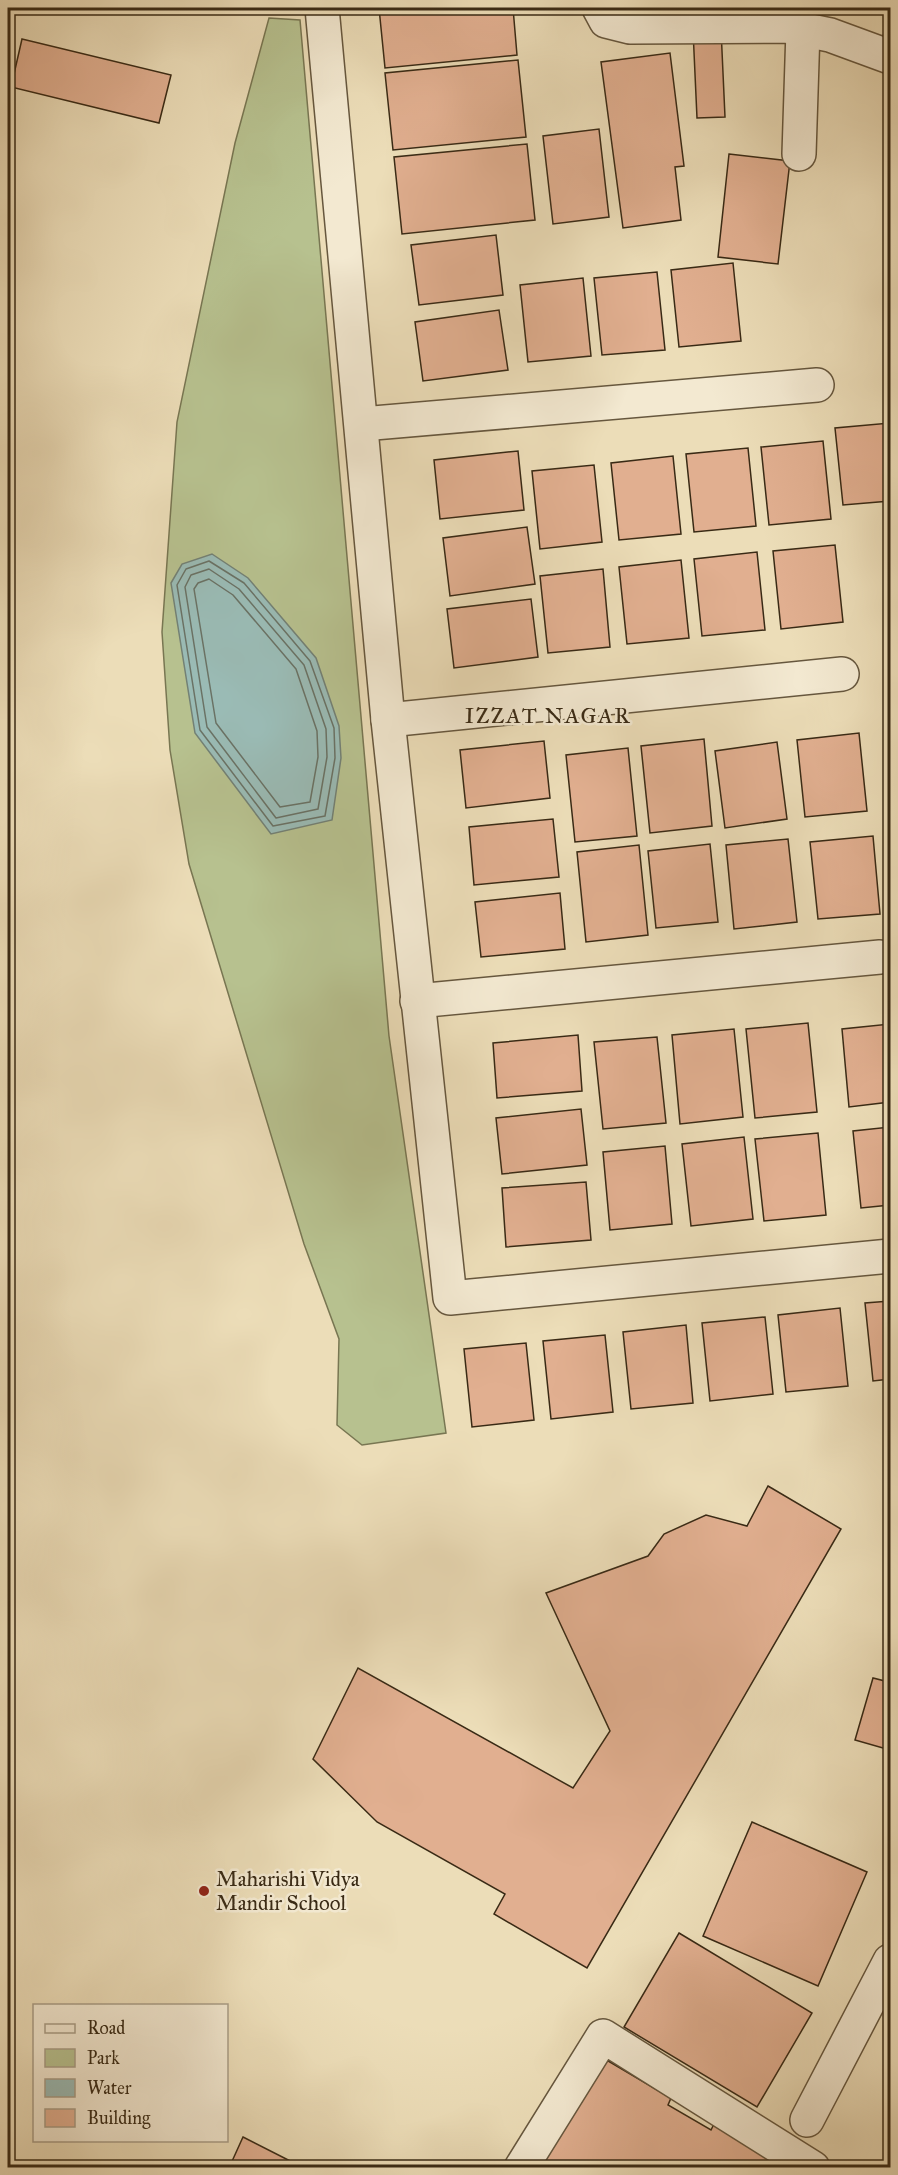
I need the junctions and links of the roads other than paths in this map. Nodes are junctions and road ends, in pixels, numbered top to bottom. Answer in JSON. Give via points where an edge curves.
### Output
{"nodes":[{"id":1,"x":322,"y":8,"type":"edge"},
{"id":2,"x":599,"y":8,"type":"edge"},
{"id":3,"x":803,"y":30,"type":"junction"},
{"id":4,"x":891,"y":57,"type":"edge"},
{"id":5,"x":799,"y":154,"type":"dead end"},
{"id":6,"x":817,"y":385,"type":"dead end"},
{"id":7,"x":362,"y":424,"type":"junction"},
{"id":8,"x":842,"y":674,"type":"dead end"},
{"id":9,"x":388,"y":720,"type":"junction"},
{"id":10,"x":880,"y":957,"type":"dead end"},
{"id":11,"x":417,"y":1001,"type":"junction"},
{"id":12,"x":891,"y":1256,"type":"edge"},
{"id":13,"x":891,"y":1961,"type":"edge"},
{"id":14,"x":807,"y":2120,"type":"dead end"},
{"id":15,"x":521,"y":2168,"type":"edge"},
{"id":16,"x":813,"y":2168,"type":"edge"}],
"edges":[{"from":1,"to":7,"type":"street"},
{"from":2,"to":3,"type":"street","via":[[606,21],[630,27]]},
{"from":3,"to":4,"type":"street","via":[[831,35]]},
{"from":3,"to":5,"type":"street"},
{"from":6,"to":7,"type":"street"},
{"from":7,"to":9,"type":"street"},
{"from":8,"to":9,"type":"street"},
{"from":9,"to":11,"type":"street"},
{"from":10,"to":11,"type":"street"},
{"from":11,"to":12,"type":"street","via":[[450,1298]]},
{"from":13,"to":14,"type":"street"},
{"from":15,"to":16,"type":"street","via":[[603,2036]]}]}
